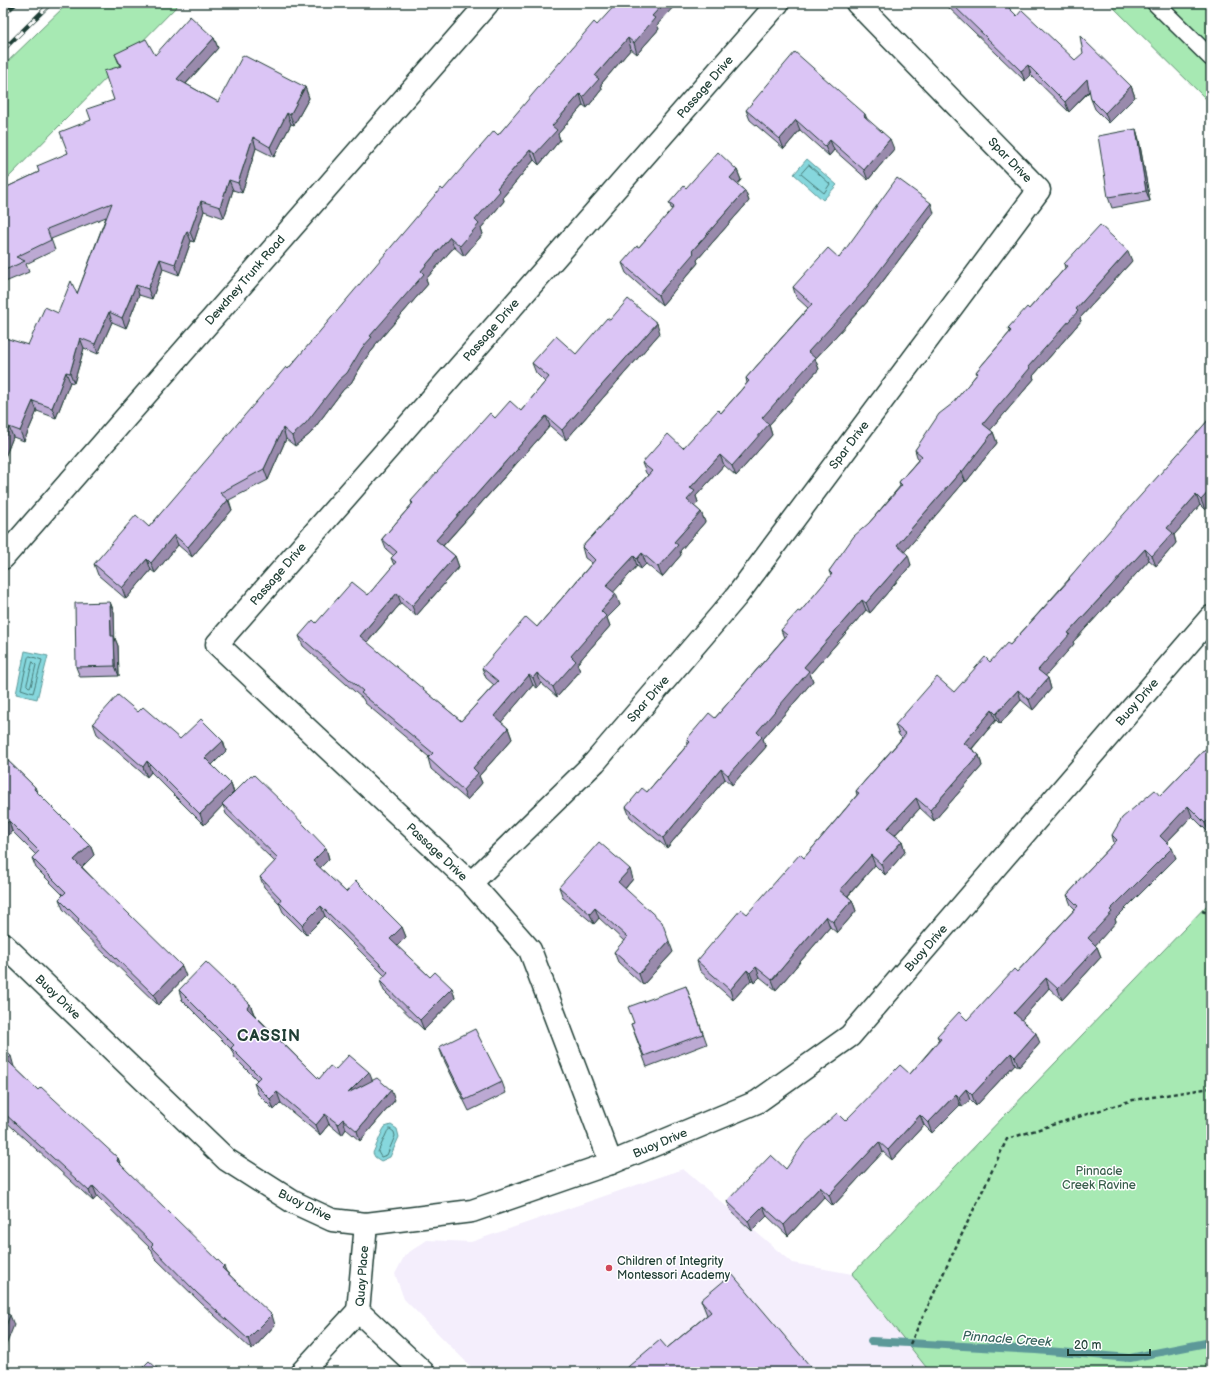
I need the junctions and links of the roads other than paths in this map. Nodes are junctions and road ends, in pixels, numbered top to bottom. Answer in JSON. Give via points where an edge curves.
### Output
{"nodes":[{"id":1,"x":488,"y":3,"type":"edge"},
{"id":2,"x":778,"y":3,"type":"edge"},
{"id":3,"x":857,"y":3,"type":"edge"},
{"id":4,"x":1155,"y":3,"type":"edge"},
{"id":5,"x":1211,"y":58,"type":"edge"},
{"id":6,"x":3,"y":558,"type":"edge"},
{"id":7,"x":1211,"y":617,"type":"edge"},
{"id":8,"x":471,"y":884,"type":"junction"},
{"id":9,"x":3,"y":944,"type":"edge"},
{"id":10,"x":611,"y":1163,"type":"junction"},
{"id":11,"x":366,"y":1224,"type":"junction"},
{"id":12,"x":358,"y":1311,"type":"junction"},
{"id":13,"x":302,"y":1372,"type":"edge"},
{"id":14,"x":423,"y":1372,"type":"edge"}],
"edges":[{"from":1,"to":6,"type":"street","name":"Dewdney Trunk Road"},
{"from":2,"to":8,"type":"street","name":"Passage Drive","via":[[216,644]]},
{"from":3,"to":8,"type":"street","name":"Spar Drive","via":[[1039,190],[736,597],[595,762]]},
{"from":4,"to":5,"type":"lane"},
{"from":7,"to":10,"type":"street","name":"Buoy Drive","via":[[850,1036],[757,1102]]},
{"from":8,"to":10,"type":"street","name":"Passage Drive","via":[[530,950]]},
{"from":9,"to":11,"type":"street","name":"Buoy Drive","via":[[227,1160],[293,1202],[332,1220]]},
{"from":10,"to":11,"type":"street","name":"Buoy Drive","via":[[472,1211]]},
{"from":11,"to":12,"type":"street","name":"Quay Place"},
{"from":12,"to":13,"type":"street"},
{"from":12,"to":14,"type":"street","name":"Quay Place"}]}
